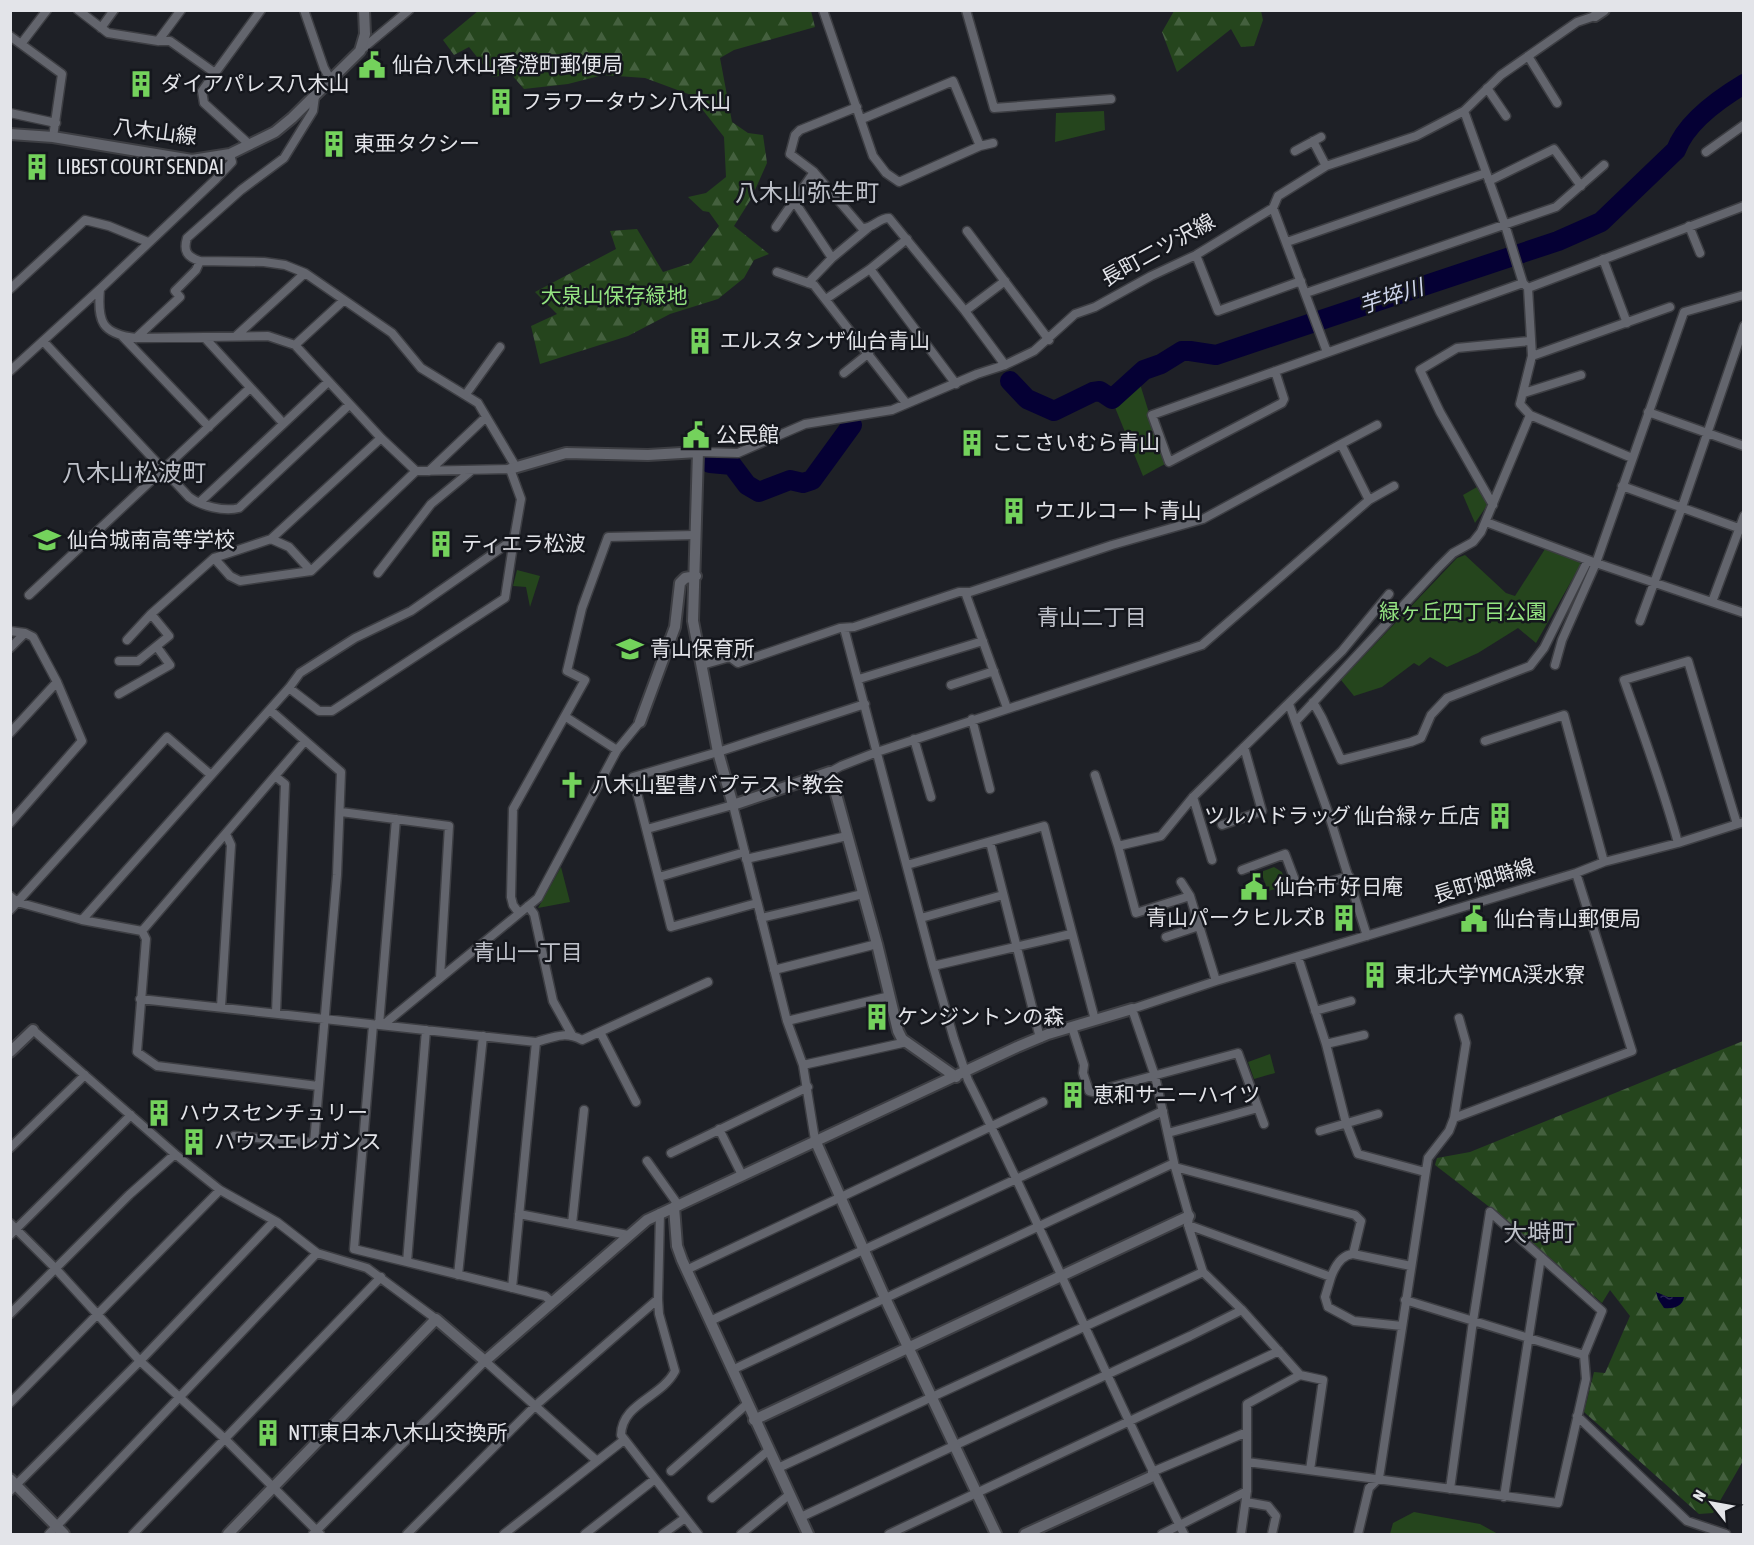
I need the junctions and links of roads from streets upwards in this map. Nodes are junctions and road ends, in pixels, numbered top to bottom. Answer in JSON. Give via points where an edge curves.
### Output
{"nodes":[{"id":1,"x":47,"y":10,"type":"edge"},
{"id":2,"x":78,"y":10,"type":"edge"},
{"id":3,"x":114,"y":10,"type":"edge"},
{"id":4,"x":181,"y":10,"type":"edge"},
{"id":5,"x":261,"y":10,"type":"edge"},
{"id":6,"x":304,"y":10,"type":"edge"},
{"id":7,"x":364,"y":10,"type":"edge"},
{"id":8,"x":409,"y":10,"type":"edge"},
{"id":9,"x":824,"y":10,"type":"edge"},
{"id":10,"x":966,"y":10,"type":"edge"},
{"id":11,"x":1600,"y":13,"type":"edge"},
{"id":12,"x":101,"y":28,"type":"junction"},
{"id":13,"x":10,"y":36,"type":"edge"},
{"id":14,"x":158,"y":41,"type":"junction"},
{"id":15,"x":21,"y":44,"type":"junction"},
{"id":16,"x":360,"y":51,"type":"junction"},
{"id":17,"x":1528,"y":56,"type":"junction"},
{"id":18,"x":215,"y":73,"type":"junction"},
{"id":19,"x":330,"y":79,"type":"junction"},
{"id":20,"x":1487,"y":88,"type":"junction"},
{"id":21,"x":315,"y":96,"type":"junction"},
{"id":22,"x":1111,"y":99,"type":"dead end"},
{"id":23,"x":1557,"y":103,"type":"dead end"},
{"id":24,"x":857,"y":107,"type":"junction"},
{"id":25,"x":1464,"y":111,"type":"junction"},
{"id":26,"x":10,"y":113,"type":"edge"},
{"id":27,"x":1506,"y":116,"type":"dead end"},
{"id":28,"x":862,"y":119,"type":"junction"},
{"id":29,"x":56,"y":123,"type":"junction"},
{"id":30,"x":1743,"y":125,"type":"edge"},
{"id":31,"x":10,"y":134,"type":"edge"},
{"id":32,"x":53,"y":137,"type":"junction"},
{"id":33,"x":993,"y":143,"type":"dead end"},
{"id":34,"x":250,"y":145,"type":"junction"},
{"id":35,"x":980,"y":146,"type":"junction"},
{"id":36,"x":1295,"y":151,"type":"dead end"},
{"id":37,"x":1706,"y":152,"type":"dead end"},
{"id":38,"x":230,"y":154,"type":"junction"},
{"id":39,"x":1604,"y":165,"type":"dead end"},
{"id":40,"x":1326,"y":166,"type":"junction"},
{"id":41,"x":814,"y":172,"type":"junction"},
{"id":42,"x":1488,"y":177,"type":"junction"},
{"id":43,"x":1581,"y":186,"type":"junction"},
{"id":44,"x":794,"y":201,"type":"junction"},
{"id":45,"x":1273,"y":208,"type":"junction"},
{"id":46,"x":1743,"y":208,"type":"edge"},
{"id":47,"x":1505,"y":225,"type":"junction"},
{"id":48,"x":1689,"y":226,"type":"junction"},
{"id":49,"x":776,"y":227,"type":"dead end"},
{"id":50,"x":868,"y":228,"type":"junction"},
{"id":51,"x":968,"y":231,"type":"dead end"},
{"id":52,"x":907,"y":239,"type":"junction"},
{"id":53,"x":148,"y":242,"type":"junction"},
{"id":54,"x":1287,"y":242,"type":"junction"},
{"id":55,"x":1700,"y":253,"type":"dead end"},
{"id":56,"x":1196,"y":255,"type":"junction"},
{"id":57,"x":832,"y":258,"type":"junction"},
{"id":58,"x":1603,"y":259,"type":"junction"},
{"id":59,"x":200,"y":261,"type":"junction"},
{"id":60,"x":870,"y":269,"type":"junction"},
{"id":61,"x":777,"y":272,"type":"dead end"},
{"id":62,"x":305,"y":273,"type":"junction"},
{"id":63,"x":1005,"y":281,"type":"junction"},
{"id":64,"x":1301,"y":281,"type":"junction"},
{"id":65,"x":808,"y":283,"type":"junction"},
{"id":66,"x":1525,"y":286,"type":"junction"},
{"id":67,"x":10,"y":289,"type":"edge"},
{"id":68,"x":100,"y":289,"type":"junction"},
{"id":69,"x":1306,"y":293,"type":"junction"},
{"id":70,"x":1743,"y":295,"type":"edge"},
{"id":71,"x":826,"y":299,"type":"junction"},
{"id":72,"x":343,"y":301,"type":"junction"},
{"id":73,"x":1670,"y":308,"type":"dead end"},
{"id":74,"x":965,"y":311,"type":"junction"},
{"id":75,"x":1627,"y":322,"type":"junction"},
{"id":76,"x":1743,"y":326,"type":"edge"},
{"id":77,"x":123,"y":336,"type":"junction"},
{"id":78,"x":236,"y":336,"type":"junction"},
{"id":79,"x":136,"y":338,"type":"junction"},
{"id":80,"x":206,"y":338,"type":"junction"},
{"id":81,"x":1048,"y":340,"type":"junction"},
{"id":82,"x":43,"y":341,"type":"junction"},
{"id":83,"x":1530,"y":341,"type":"junction"},
{"id":84,"x":295,"y":345,"type":"junction"},
{"id":85,"x":500,"y":347,"type":"dead end"},
{"id":86,"x":1327,"y":352,"type":"junction"},
{"id":87,"x":869,"y":353,"type":"junction"},
{"id":88,"x":1532,"y":356,"type":"junction"},
{"id":89,"x":1005,"y":365,"type":"junction"},
{"id":90,"x":10,"y":371,"type":"edge"},
{"id":91,"x":1275,"y":371,"type":"junction"},
{"id":92,"x":844,"y":373,"type":"dead end"},
{"id":93,"x":1581,"y":375,"type":"dead end"},
{"id":94,"x":328,"y":382,"type":"junction"},
{"id":95,"x":956,"y":384,"type":"junction"},
{"id":96,"x":250,"y":388,"type":"junction"},
{"id":97,"x":1524,"y":393,"type":"junction"},
{"id":98,"x":466,"y":394,"type":"junction"},
{"id":99,"x":906,"y":403,"type":"junction"},
{"id":100,"x":350,"y":405,"type":"junction"},
{"id":101,"x":1648,"y":412,"type":"junction"},
{"id":102,"x":1530,"y":415,"type":"junction"},
{"id":103,"x":486,"y":417,"type":"junction"},
{"id":104,"x":283,"y":423,"type":"junction"},
{"id":105,"x":1377,"y":425,"type":"dead end"},
{"id":106,"x":208,"y":427,"type":"junction"},
{"id":107,"x":1706,"y":433,"type":"junction"},
{"id":108,"x":381,"y":438,"type":"junction"},
{"id":109,"x":1341,"y":444,"type":"junction"},
{"id":110,"x":1743,"y":446,"type":"edge"},
{"id":111,"x":698,"y":452,"type":"junction"},
{"id":112,"x":1632,"y":458,"type":"junction"},
{"id":113,"x":513,"y":468,"type":"junction"},
{"id":114,"x":163,"y":470,"type":"junction"},
{"id":115,"x":416,"y":471,"type":"junction"},
{"id":116,"x":429,"y":471,"type":"junction"},
{"id":117,"x":471,"y":471,"type":"junction"},
{"id":118,"x":1394,"y":486,"type":"dead end"},
{"id":119,"x":1622,"y":486,"type":"junction"},
{"id":120,"x":1369,"y":500,"type":"junction"},
{"id":121,"x":200,"y":502,"type":"junction"},
{"id":122,"x":1494,"y":505,"type":"junction"},
{"id":123,"x":1682,"y":507,"type":"junction"},
{"id":124,"x":1743,"y":516,"type":"edge"},
{"id":125,"x":1486,"y":522,"type":"junction"},
{"id":126,"x":1741,"y":529,"type":"edge"},
{"id":127,"x":695,"y":535,"type":"junction"},
{"id":128,"x":271,"y":539,"type":"junction"},
{"id":129,"x":514,"y":539,"type":"junction"},
{"id":130,"x":214,"y":558,"type":"junction"},
{"id":131,"x":1592,"y":561,"type":"junction"},
{"id":132,"x":311,"y":571,"type":"junction"},
{"id":133,"x":378,"y":573,"type":"dead end"},
{"id":134,"x":696,"y":576,"type":"junction"},
{"id":135,"x":1653,"y":582,"type":"junction"},
{"id":136,"x":965,"y":592,"type":"junction"},
{"id":137,"x":1389,"y":594,"type":"dead end"},
{"id":138,"x":29,"y":595,"type":"dead end"},
{"id":139,"x":1712,"y":602,"type":"junction"},
{"id":140,"x":1743,"y":613,"type":"edge"},
{"id":141,"x":152,"y":614,"type":"junction"},
{"id":142,"x":1640,"y":621,"type":"dead end"},
{"id":143,"x":844,"y":628,"type":"junction"},
{"id":144,"x":10,"y":631,"type":"edge"},
{"id":145,"x":25,"y":633,"type":"junction"},
{"id":146,"x":127,"y":640,"type":"dead end"},
{"id":147,"x":983,"y":641,"type":"junction"},
{"id":148,"x":157,"y":647,"type":"junction"},
{"id":149,"x":10,"y":648,"type":"edge"},
{"id":150,"x":119,"y":661,"type":"dead end"},
{"id":151,"x":702,"y":665,"type":"junction"},
{"id":152,"x":1555,"y":665,"type":"dead end"},
{"id":153,"x":994,"y":671,"type":"junction"},
{"id":154,"x":859,"y":679,"type":"junction"},
{"id":155,"x":57,"y":682,"type":"junction"},
{"id":156,"x":951,"y":685,"type":"dead end"},
{"id":157,"x":289,"y":688,"type":"junction"},
{"id":158,"x":119,"y":694,"type":"dead end"},
{"id":159,"x":1313,"y":702,"type":"junction"},
{"id":160,"x":865,"y":704,"type":"junction"},
{"id":161,"x":1289,"y":704,"type":"junction"},
{"id":162,"x":1007,"y":708,"type":"junction"},
{"id":163,"x":270,"y":710,"type":"junction"},
{"id":164,"x":566,"y":717,"type":"junction"},
{"id":165,"x":972,"y":720,"type":"junction"},
{"id":166,"x":1296,"y":721,"type":"junction"},
{"id":167,"x":640,"y":722,"type":"joint"},
{"id":168,"x":10,"y":733,"type":"edge"},
{"id":169,"x":914,"y":739,"type":"junction"},
{"id":170,"x":305,"y":741,"type":"junction"},
{"id":171,"x":1485,"y":741,"type":"dead end"},
{"id":172,"x":1244,"y":747,"type":"junction"},
{"id":173,"x":617,"y":750,"type":"junction"},
{"id":174,"x":718,"y":752,"type":"junction"},
{"id":175,"x":877,"y":752,"type":"junction"},
{"id":176,"x":830,"y":772,"type":"junction"},
{"id":177,"x":211,"y":775,"type":"junction"},
{"id":178,"x":1095,"y":775,"type":"dead end"},
{"id":179,"x":275,"y":776,"type":"junction"},
{"id":180,"x":990,"y":789,"type":"dead end"},
{"id":181,"x":931,"y":797,"type":"dead end"},
{"id":182,"x":1193,"y":798,"type":"junction"},
{"id":183,"x":733,"y":805,"type":"junction"},
{"id":184,"x":341,"y":812,"type":"junction"},
{"id":185,"x":396,"y":819,"type":"junction"},
{"id":186,"x":1740,"y":823,"type":"edge"},
{"id":187,"x":10,"y":824,"type":"edge"},
{"id":188,"x":1222,"y":825,"type":"dead end"},
{"id":189,"x":647,"y":829,"type":"junction"},
{"id":190,"x":226,"y":834,"type":"junction"},
{"id":191,"x":847,"y":836,"type":"junction"},
{"id":192,"x":990,"y":842,"type":"junction"},
{"id":193,"x":1678,"y":843,"type":"junction"},
{"id":194,"x":1118,"y":846,"type":"junction"},
{"id":195,"x":745,"y":856,"type":"junction"},
{"id":196,"x":1212,"y":860,"type":"dead end"},
{"id":197,"x":1604,"y":862,"type":"junction"},
{"id":198,"x":907,"y":866,"type":"junction"},
{"id":199,"x":1242,"y":870,"type":"dead end"},
{"id":200,"x":1576,"y":873,"type":"junction"},
{"id":201,"x":1349,"y":876,"type":"junction"},
{"id":202,"x":659,"y":877,"type":"junction"},
{"id":203,"x":1181,"y":882,"type":"dead end"},
{"id":204,"x":863,"y":894,"type":"junction"},
{"id":205,"x":1003,"y":895,"type":"junction"},
{"id":206,"x":1190,"y":896,"type":"junction"},
{"id":207,"x":14,"y":899,"type":"edge"},
{"id":208,"x":757,"y":903,"type":"junction"},
{"id":209,"x":528,"y":906,"type":"junction"},
{"id":210,"x":10,"y":910,"type":"edge"},
{"id":211,"x":519,"y":913,"type":"junction"},
{"id":212,"x":761,"y":918,"type":"junction"},
{"id":213,"x":921,"y":918,"type":"junction"},
{"id":214,"x":82,"y":921,"type":"junction"},
{"id":215,"x":1199,"y":926,"type":"junction"},
{"id":216,"x":142,"y":931,"type":"junction"},
{"id":217,"x":1071,"y":934,"type":"junction"},
{"id":218,"x":1367,"y":936,"type":"junction"},
{"id":219,"x":1166,"y":937,"type":"dead end"},
{"id":220,"x":877,"y":944,"type":"junction"},
{"id":221,"x":1016,"y":948,"type":"junction"},
{"id":222,"x":1298,"y":957,"type":"junction"},
{"id":223,"x":933,"y":966,"type":"junction"},
{"id":224,"x":774,"y":970,"type":"junction"},
{"id":225,"x":440,"y":978,"type":"junction"},
{"id":226,"x":1216,"y":981,"type":"junction"},
{"id":227,"x":708,"y":982,"type":"dead end"},
{"id":228,"x":890,"y":996,"type":"junction"},
{"id":229,"x":140,"y":999,"type":"junction"},
{"id":230,"x":1351,"y":1002,"type":"dead end"},
{"id":231,"x":221,"y":1007,"type":"junction"},
{"id":232,"x":1132,"y":1009,"type":"junction"},
{"id":233,"x":1315,"y":1011,"type":"junction"},
{"id":234,"x":276,"y":1013,"type":"junction"},
{"id":235,"x":1459,"y":1018,"type":"dead end"},
{"id":236,"x":324,"y":1019,"type":"junction"},
{"id":237,"x":1095,"y":1020,"type":"junction"},
{"id":238,"x":787,"y":1021,"type":"junction"},
{"id":239,"x":378,"y":1025,"type":"junction"},
{"id":240,"x":1072,"y":1027,"type":"junction"},
{"id":241,"x":33,"y":1030,"type":"joint"},
{"id":242,"x":426,"y":1030,"type":"junction"},
{"id":243,"x":600,"y":1032,"type":"junction"},
{"id":244,"x":572,"y":1035,"type":"junction"},
{"id":245,"x":1364,"y":1035,"type":"dead end"},
{"id":246,"x":483,"y":1036,"type":"junction"},
{"id":247,"x":1040,"y":1038,"type":"junction"},
{"id":248,"x":536,"y":1042,"type":"junction"},
{"id":249,"x":907,"y":1042,"type":"junction"},
{"id":250,"x":1326,"y":1044,"type":"junction"},
{"id":251,"x":10,"y":1052,"type":"edge"},
{"id":252,"x":803,"y":1065,"type":"junction"},
{"id":253,"x":961,"y":1074,"type":"junction"},
{"id":254,"x":84,"y":1075,"type":"junction"},
{"id":255,"x":1155,"y":1076,"type":"junction"},
{"id":256,"x":318,"y":1086,"type":"junction"},
{"id":257,"x":808,"y":1087,"type":"junction"},
{"id":258,"x":636,"y":1102,"type":"dead end"},
{"id":259,"x":1043,"y":1102,"type":"dead end"},
{"id":260,"x":1258,"y":1108,"type":"junction"},
{"id":261,"x":584,"y":1110,"type":"dead end"},
{"id":262,"x":1163,"y":1111,"type":"junction"},
{"id":263,"x":1378,"y":1114,"type":"dead end"},
{"id":264,"x":131,"y":1115,"type":"junction"},
{"id":265,"x":1454,"y":1118,"type":"junction"},
{"id":266,"x":1346,"y":1123,"type":"junction"},
{"id":267,"x":1264,"y":1124,"type":"dead end"},
{"id":268,"x":991,"y":1125,"type":"junction"},
{"id":269,"x":719,"y":1129,"type":"junction"},
{"id":270,"x":1320,"y":1131,"type":"dead end"},
{"id":271,"x":1168,"y":1133,"type":"junction"},
{"id":272,"x":234,"y":1136,"type":"dead end"},
{"id":273,"x":815,"y":1140,"type":"junction"},
{"id":274,"x":10,"y":1148,"type":"edge"},
{"id":275,"x":671,"y":1153,"type":"dead end"},
{"id":276,"x":175,"y":1154,"type":"junction"},
{"id":277,"x":647,"y":1161,"type":"dead end"},
{"id":278,"x":1175,"y":1165,"type":"junction"},
{"id":279,"x":1425,"y":1172,"type":"junction"},
{"id":280,"x":742,"y":1175,"type":"junction"},
{"id":281,"x":1016,"y":1178,"type":"junction"},
{"id":282,"x":220,"y":1190,"type":"junction"},
{"id":283,"x":839,"y":1196,"type":"junction"},
{"id":284,"x":676,"y":1206,"type":"junction"},
{"id":285,"x":660,"y":1213,"type":"junction"},
{"id":286,"x":519,"y":1214,"type":"junction"},
{"id":287,"x":274,"y":1221,"type":"junction"},
{"id":288,"x":1188,"y":1221,"type":"junction"},
{"id":289,"x":572,"y":1224,"type":"junction"},
{"id":290,"x":1038,"y":1226,"type":"junction"},
{"id":291,"x":13,"y":1229,"type":"edge"},
{"id":292,"x":627,"y":1235,"type":"junction"},
{"id":293,"x":864,"y":1249,"type":"junction"},
{"id":294,"x":317,"y":1253,"type":"junction"},
{"id":295,"x":1353,"y":1254,"type":"junction"},
{"id":296,"x":1541,"y":1257,"type":"junction"},
{"id":297,"x":407,"y":1262,"type":"junction"},
{"id":298,"x":1410,"y":1266,"type":"junction"},
{"id":299,"x":56,"y":1269,"type":"junction"},
{"id":300,"x":686,"y":1270,"type":"junction"},
{"id":301,"x":1203,"y":1272,"type":"junction"},
{"id":302,"x":458,"y":1275,"type":"junction"},
{"id":303,"x":1062,"y":1276,"type":"junction"},
{"id":304,"x":1331,"y":1276,"type":"junction"},
{"id":305,"x":381,"y":1277,"type":"junction"},
{"id":306,"x":512,"y":1288,"type":"junction"},
{"id":307,"x":885,"y":1298,"type":"junction"},
{"id":308,"x":658,"y":1299,"type":"junction"},
{"id":309,"x":1405,"y":1300,"type":"junction"},
{"id":310,"x":552,"y":1302,"type":"junction"},
{"id":311,"x":1242,"y":1310,"type":"junction"},
{"id":312,"x":10,"y":1314,"type":"edge"},
{"id":313,"x":97,"y":1316,"type":"junction"},
{"id":314,"x":436,"y":1319,"type":"junction"},
{"id":315,"x":710,"y":1321,"type":"junction"},
{"id":316,"x":1473,"y":1321,"type":"junction"},
{"id":317,"x":1086,"y":1326,"type":"junction"},
{"id":318,"x":1402,"y":1326,"type":"junction"},
{"id":319,"x":1527,"y":1338,"type":"junction"},
{"id":320,"x":909,"y":1347,"type":"junction"},
{"id":321,"x":1279,"y":1351,"type":"junction"},
{"id":322,"x":1584,"y":1355,"type":"junction"},
{"id":323,"x":484,"y":1360,"type":"junction"},
{"id":324,"x":140,"y":1361,"type":"junction"},
{"id":325,"x":732,"y":1370,"type":"junction"},
{"id":326,"x":1107,"y":1373,"type":"junction"},
{"id":327,"x":1300,"y":1375,"type":"junction"},
{"id":328,"x":180,"y":1398,"type":"junction"},
{"id":329,"x":933,"y":1398,"type":"junction"},
{"id":330,"x":10,"y":1403,"type":"edge"},
{"id":331,"x":747,"y":1404,"type":"junction"},
{"id":332,"x":536,"y":1406,"type":"junction"},
{"id":333,"x":1577,"y":1416,"type":"junction"},
{"id":334,"x":754,"y":1420,"type":"junction"},
{"id":335,"x":1129,"y":1420,"type":"junction"},
{"id":336,"x":1247,"y":1432,"type":"junction"},
{"id":337,"x":225,"y":1439,"type":"junction"},
{"id":338,"x":624,"y":1440,"type":"junction"},
{"id":339,"x":954,"y":1445,"type":"junction"},
{"id":340,"x":769,"y":1450,"type":"junction"},
{"id":341,"x":597,"y":1461,"type":"junction"},
{"id":342,"x":1247,"y":1462,"type":"junction"},
{"id":343,"x":778,"y":1468,"type":"junction"},
{"id":344,"x":1310,"y":1470,"type":"junction"},
{"id":345,"x":671,"y":1471,"type":"dead end"},
{"id":346,"x":1153,"y":1474,"type":"junction"},
{"id":347,"x":1379,"y":1478,"type":"junction"},
{"id":348,"x":655,"y":1479,"type":"junction"},
{"id":349,"x":13,"y":1485,"type":"edge"},
{"id":350,"x":273,"y":1488,"type":"junction"},
{"id":351,"x":1450,"y":1489,"type":"junction"},
{"id":352,"x":1247,"y":1491,"type":"junction"},
{"id":353,"x":790,"y":1494,"type":"junction"},
{"id":354,"x":976,"y":1494,"type":"junction"},
{"id":355,"x":1504,"y":1497,"type":"junction"},
{"id":356,"x":712,"y":1498,"type":"dead end"},
{"id":357,"x":1246,"y":1502,"type":"junction"},
{"id":358,"x":801,"y":1517,"type":"junction"},
{"id":359,"x":685,"y":1518,"type":"junction"},
{"id":360,"x":1182,"y":1530,"type":"edge"},
{"id":361,"x":56,"y":1532,"type":"edge"},
{"id":362,"x":317,"y":1533,"type":"edge"},
{"id":363,"x":133,"y":1534,"type":"edge"},
{"id":364,"x":228,"y":1534,"type":"edge"},
{"id":365,"x":407,"y":1534,"type":"edge"},
{"id":366,"x":504,"y":1534,"type":"edge"},
{"id":367,"x":585,"y":1534,"type":"edge"},
{"id":368,"x":663,"y":1534,"type":"edge"},
{"id":369,"x":698,"y":1534,"type":"edge"},
{"id":370,"x":741,"y":1534,"type":"edge"},
{"id":371,"x":808,"y":1534,"type":"edge"},
{"id":372,"x":889,"y":1534,"type":"edge"},
{"id":373,"x":996,"y":1534,"type":"edge"},
{"id":374,"x":1025,"y":1534,"type":"edge"},
{"id":375,"x":1162,"y":1534,"type":"edge"},
{"id":376,"x":1241,"y":1534,"type":"edge"},
{"id":377,"x":1272,"y":1534,"type":"edge"},
{"id":378,"x":1358,"y":1534,"type":"edge"},
{"id":379,"x":1726,"y":1534,"type":"edge"}],
"edges":[{"from":1,"to":15,"type":"street"},
{"from":2,"to":12,"type":"street"},
{"from":3,"to":12,"type":"street"},
{"from":4,"to":14,"type":"street"},
{"from":5,"to":18,"type":"street"},
{"from":6,"to":19,"type":"street"},
{"from":7,"to":16,"type":"street"},
{"from":8,"to":16,"type":"street"},
{"from":9,"to":24,"type":"street"},
{"from":10,"to":22,"type":"street","via":[[994,108]]},
{"from":11,"to":17,"type":"street","name":"長町二ツ沢線","via":[[1577,22]]},
{"from":12,"to":14,"type":"street","via":[[108,33]]},
{"from":13,"to":15,"type":"street"},
{"from":14,"to":18,"type":"street","via":[[170,41]]},
{"from":15,"to":29,"type":"street","via":[[62,74]]},
{"from":16,"to":19,"type":"street","name":"八木山線"},
{"from":17,"to":20,"type":"street","name":"長町二ツ沢線"},
{"from":17,"to":23,"type":"street"},
{"from":18,"to":34,"type":"street","via":[[202,91],[204,103]]},
{"from":19,"to":21,"type":"street","name":"八木山線"},
{"from":20,"to":25,"type":"street","name":"長町二ツ沢線"},
{"from":20,"to":27,"type":"street"},
{"from":21,"to":34,"type":"street","name":"八木山線","via":[[275,132]]},
{"from":21,"to":59,"type":"street","via":[[313,111],[284,158],[187,238],[186,253]]},
{"from":24,"to":28,"type":"street"},
{"from":24,"to":41,"type":"street","via":[[795,135],[790,154]]},
{"from":25,"to":40,"type":"street","name":"長町二ツ沢線","via":[[1416,136]]},
{"from":25,"to":42,"type":"street"},
{"from":26,"to":29,"type":"street"},
{"from":28,"to":35,"type":"street","via":[[873,156],[899,182]]},
{"from":28,"to":35,"type":"street","via":[[953,81]]},
{"from":29,"to":32,"type":"street"},
{"from":30,"to":37,"type":"street"},
{"from":31,"to":32,"type":"street","name":"八木山線"},
{"from":32,"to":38,"type":"street","name":"八木山線","via":[[192,160]]},
{"from":33,"to":35,"type":"street"},
{"from":34,"to":38,"type":"street","name":"八木山線"},
{"from":36,"to":40,"type":"street","via":[[1317,139]]},
{"from":38,"to":53,"type":"street","via":[[232,162]]},
{"from":39,"to":43,"type":"street"},
{"from":40,"to":45,"type":"street","name":"長町二ツ沢線","via":[[1278,196]]},
{"from":41,"to":44,"type":"street"},
{"from":41,"to":50,"type":"street","via":[[862,228]]},
{"from":42,"to":43,"type":"street","via":[[1554,149]]},
{"from":42,"to":47,"type":"street"},
{"from":42,"to":54,"type":"street"},
{"from":43,"to":47,"type":"street","via":[[1556,207]]},
{"from":44,"to":49,"type":"street"},
{"from":44,"to":57,"type":"street"},
{"from":45,"to":54,"type":"street"},
{"from":45,"to":56,"type":"street","name":"長町二ツ沢線"},
{"from":46,"to":48,"type":"street"},
{"from":47,"to":66,"type":"street"},
{"from":47,"to":69,"type":"street"},
{"from":48,"to":55,"type":"street"},
{"from":48,"to":58,"type":"street"},
{"from":50,"to":52,"type":"street","via":[[889,218]]},
{"from":50,"to":57,"type":"street"},
{"from":51,"to":63,"type":"street"},
{"from":52,"to":60,"type":"street"},
{"from":52,"to":74,"type":"street"},
{"from":53,"to":67,"type":"street","via":[[85,220]]},
{"from":53,"to":68,"type":"street"},
{"from":54,"to":64,"type":"street"},
{"from":56,"to":64,"type":"street","via":[[1218,311]]},
{"from":56,"to":81,"type":"street","name":"長町二ツ沢線","via":[[1075,314]]},
{"from":57,"to":65,"type":"street"},
{"from":58,"to":66,"type":"street"},
{"from":58,"to":75,"type":"street"},
{"from":59,"to":62,"type":"street","via":[[264,262]]},
{"from":59,"to":79,"type":"street","via":[[175,291],[180,297]]},
{"from":60,"to":71,"type":"street"},
{"from":60,"to":95,"type":"street"},
{"from":61,"to":65,"type":"street"},
{"from":62,"to":72,"type":"street"},
{"from":62,"to":78,"type":"street"},
{"from":63,"to":74,"type":"street"},
{"from":63,"to":81,"type":"street"},
{"from":64,"to":69,"type":"street"},
{"from":65,"to":71,"type":"street"},
{"from":66,"to":83,"type":"street"},
{"from":66,"to":86,"type":"street"},
{"from":68,"to":77,"type":"street","via":[[98,311],[103,322],[111,333]]},
{"from":68,"to":82,"type":"street"},
{"from":69,"to":86,"type":"street"},
{"from":70,"to":101,"type":"street","via":[[1684,312]]},
{"from":71,"to":87,"type":"street"},
{"from":72,"to":84,"type":"street"},
{"from":72,"to":98,"type":"street","via":[[392,333],[421,368]]},
{"from":73,"to":75,"type":"street"},
{"from":74,"to":89,"type":"street"},
{"from":75,"to":88,"type":"street"},
{"from":76,"to":107,"type":"street"},
{"from":77,"to":79,"type":"street"},
{"from":77,"to":106,"type":"street"},
{"from":78,"to":80,"type":"street"},
{"from":78,"to":84,"type":"street","via":[[268,336]]},
{"from":79,"to":80,"type":"street"},
{"from":80,"to":96,"type":"street"},
{"from":81,"to":89,"type":"street","name":"長町二ツ沢線"},
{"from":82,"to":90,"type":"street"},
{"from":82,"to":114,"type":"street"},
{"from":83,"to":88,"type":"street"},
{"from":83,"to":122,"type":"street","via":[[1457,348],[1420,370]]},
{"from":84,"to":94,"type":"street"},
{"from":85,"to":98,"type":"street"},
{"from":86,"to":91,"type":"street"},
{"from":87,"to":92,"type":"street"},
{"from":87,"to":99,"type":"street"},
{"from":88,"to":97,"type":"street"},
{"from":89,"to":95,"type":"street","name":"長町二ツ沢線"},
{"from":91,"to":91,"type":"street","via":[[1152,415],[1169,462],[1282,404]]},
{"from":93,"to":97,"type":"street"},
{"from":94,"to":100,"type":"street"},
{"from":94,"to":104,"type":"street"},
{"from":95,"to":99,"type":"street","name":"長町二ツ沢線"},
{"from":96,"to":104,"type":"street"},
{"from":96,"to":106,"type":"street"},
{"from":97,"to":102,"type":"street","via":[[1520,404]]},
{"from":98,"to":103,"type":"street","via":[[478,403]]},
{"from":99,"to":111,"type":"street","name":"長町二ツ沢線","via":[[892,410],[806,424],[738,453]]},
{"from":100,"to":108,"type":"street"},
{"from":100,"to":121,"type":"street","via":[[239,508],[223,510]]},
{"from":101,"to":107,"type":"street"},
{"from":101,"to":112,"type":"street"},
{"from":102,"to":112,"type":"street"},
{"from":102,"to":122,"type":"street"},
{"from":103,"to":113,"type":"street"},
{"from":103,"to":116,"type":"street"},
{"from":104,"to":121,"type":"street"},
{"from":105,"to":109,"type":"street"},
{"from":106,"to":114,"type":"street"},
{"from":107,"to":110,"type":"street"},
{"from":107,"to":123,"type":"street"},
{"from":108,"to":115,"type":"street"},
{"from":108,"to":128,"type":"street"},
{"from":109,"to":120,"type":"street"},
{"from":109,"to":136,"type":"street","via":[[1203,519]]},
{"from":111,"to":113,"type":"street","via":[[566,453]]},
{"from":111,"to":127,"type":"street"},
{"from":112,"to":119,"type":"street"},
{"from":113,"to":117,"type":"street"},
{"from":113,"to":129,"type":"street","via":[[520,499]]},
{"from":114,"to":121,"type":"street","via":[[189,497]]},
{"from":114,"to":138,"type":"street"},
{"from":115,"to":116,"type":"street"},
{"from":115,"to":132,"type":"street"},
{"from":116,"to":117,"type":"street"},
{"from":117,"to":133,"type":"street","via":[[431,504]]},
{"from":118,"to":120,"type":"street"},
{"from":119,"to":123,"type":"street"},
{"from":119,"to":131,"type":"street"},
{"from":120,"to":162,"type":"street","via":[[1202,645]]},
{"from":122,"to":125,"type":"street"},
{"from":123,"to":126,"type":"street"},
{"from":123,"to":135,"type":"street"},
{"from":124,"to":126,"type":"street"},
{"from":125,"to":131,"type":"street"},
{"from":125,"to":159,"type":"street","via":[[1473,542],[1453,553]]},
{"from":126,"to":139,"type":"street"},
{"from":127,"to":134,"type":"street"},
{"from":127,"to":164,"type":"street","via":[[608,537],[582,608],[567,671],[585,680]]},
{"from":128,"to":130,"type":"street"},
{"from":128,"to":132,"type":"street","via":[[289,547]]},
{"from":129,"to":157,"type":"street","via":[[411,611],[355,638],[300,673]]},
{"from":129,"to":157,"type":"street","via":[[505,597],[332,711],[319,711]]},
{"from":130,"to":132,"type":"street","via":[[240,581]]},
{"from":130,"to":141,"type":"street"},
{"from":131,"to":135,"type":"street"},
{"from":131,"to":152,"type":"street"},
{"from":131,"to":159,"type":"street","via":[[1530,666],[1447,698],[1431,715],[1421,738],[1341,760]]},
{"from":134,"to":151,"type":"street","via":[[693,621]]},
{"from":134,"to":167,"type":"street","via":[[680,583],[675,627]]},
{"from":135,"to":139,"type":"street"},
{"from":135,"to":142,"type":"street"},
{"from":136,"to":143,"type":"street"},
{"from":136,"to":147,"type":"street"},
{"from":137,"to":161,"type":"street","via":[[1342,651]]},
{"from":139,"to":140,"type":"street"},
{"from":141,"to":146,"type":"street"},
{"from":141,"to":148,"type":"street","via":[[169,636]]},
{"from":143,"to":151,"type":"street","via":[[738,663],[730,657]]},
{"from":143,"to":154,"type":"street"},
{"from":144,"to":145,"type":"street"},
{"from":145,"to":149,"type":"street"},
{"from":145,"to":155,"type":"street","via":[[33,637]]},
{"from":147,"to":153,"type":"street"},
{"from":147,"to":154,"type":"street"},
{"from":148,"to":150,"type":"street","via":[[138,661]]},
{"from":148,"to":158,"type":"street","via":[[170,665]]},
{"from":151,"to":174,"type":"street"},
{"from":153,"to":156,"type":"street"},
{"from":153,"to":162,"type":"street"},
{"from":154,"to":160,"type":"street"},
{"from":155,"to":168,"type":"street"},
{"from":155,"to":187,"type":"street","via":[[82,741]]},
{"from":157,"to":163,"type":"street"},
{"from":159,"to":166,"type":"street"},
{"from":160,"to":174,"type":"street"},
{"from":160,"to":175,"type":"street"},
{"from":161,"to":166,"type":"street"},
{"from":161,"to":172,"type":"street"},
{"from":162,"to":165,"type":"street"},
{"from":163,"to":170,"type":"street"},
{"from":163,"to":177,"type":"street"},
{"from":164,"to":173,"type":"street"},
{"from":164,"to":211,"type":"street","via":[[513,809],[511,897]]},
{"from":165,"to":169,"type":"street"},
{"from":165,"to":180,"type":"street"},
{"from":166,"to":201,"type":"street"},
{"from":167,"to":173,"type":"street"},
{"from":169,"to":175,"type":"street"},
{"from":169,"to":181,"type":"street"},
{"from":170,"to":179,"type":"street"},
{"from":170,"to":184,"type":"street","via":[[341,772]]},
{"from":171,"to":197,"type":"street","via":[[1564,715]]},
{"from":172,"to":182,"type":"street"},
{"from":172,"to":188,"type":"street","via":[[1262,811]]},
{"from":173,"to":209,"type":"street","via":[[538,898]]},
{"from":174,"to":183,"type":"street"},
{"from":174,"to":189,"type":"street","via":[[633,777]]},
{"from":175,"to":176,"type":"street"},
{"from":175,"to":198,"type":"street"},
{"from":176,"to":183,"type":"street"},
{"from":176,"to":191,"type":"street"},
{"from":177,"to":207,"type":"street","via":[[167,737]]},
{"from":177,"to":214,"type":"street"},
{"from":178,"to":194,"type":"street"},
{"from":179,"to":190,"type":"street"},
{"from":179,"to":234,"type":"street","via":[[285,784]]},
{"from":182,"to":194,"type":"street","via":[[1161,836]]},
{"from":182,"to":196,"type":"street"},
{"from":183,"to":189,"type":"street"},
{"from":183,"to":195,"type":"street"},
{"from":184,"to":185,"type":"street"},
{"from":184,"to":236,"type":"street"},
{"from":185,"to":225,"type":"street","via":[[448,826]]},
{"from":185,"to":239,"type":"street"},
{"from":186,"to":193,"type":"street","name":"長町畑塒線"},
{"from":186,"to":193,"type":"street","via":[[1688,661],[1624,680],[1666,797]]},
{"from":189,"to":202,"type":"street"},
{"from":190,"to":216,"type":"street"},
{"from":190,"to":231,"type":"street","via":[[231,845]]},
{"from":191,"to":195,"type":"street"},
{"from":191,"to":204,"type":"street"},
{"from":192,"to":198,"type":"street"},
{"from":192,"to":205,"type":"street"},
{"from":192,"to":217,"type":"street","via":[[1044,826]]},
{"from":193,"to":197,"type":"street","name":"長町畑塒線"},
{"from":194,"to":206,"type":"street","via":[[1136,913]]},
{"from":195,"to":202,"type":"street"},
{"from":195,"to":208,"type":"street"},
{"from":197,"to":200,"type":"street","name":"長町畑塒線"},
{"from":198,"to":213,"type":"street"},
{"from":199,"to":201,"type":"street","via":[[1285,854],[1299,891]]},
{"from":200,"to":218,"type":"street","name":"長町畑塒線"},
{"from":200,"to":265,"type":"street","via":[[1632,1052]]},
{"from":201,"to":218,"type":"street"},
{"from":202,"to":208,"type":"street","via":[[672,927]]},
{"from":203,"to":206,"type":"street"},
{"from":204,"to":212,"type":"street"},
{"from":204,"to":220,"type":"street"},
{"from":205,"to":213,"type":"street"},
{"from":205,"to":221,"type":"street"},
{"from":206,"to":215,"type":"street"},
{"from":207,"to":210,"type":"street"},
{"from":207,"to":214,"type":"street"},
{"from":208,"to":212,"type":"street"},
{"from":209,"to":211,"type":"street"},
{"from":209,"to":244,"type":"street","via":[[534,914],[553,1001]]},
{"from":211,"to":225,"type":"street"},
{"from":212,"to":224,"type":"street"},
{"from":213,"to":223,"type":"street"},
{"from":214,"to":216,"type":"street"},
{"from":215,"to":219,"type":"street"},
{"from":215,"to":226,"type":"street"},
{"from":216,"to":229,"type":"street","via":[[146,939]]},
{"from":217,"to":221,"type":"street"},
{"from":217,"to":237,"type":"street"},
{"from":218,"to":222,"type":"street","name":"長町畑塒線"},
{"from":220,"to":224,"type":"street"},
{"from":220,"to":228,"type":"street"},
{"from":221,"to":223,"type":"street"},
{"from":221,"to":247,"type":"street"},
{"from":222,"to":226,"type":"street","name":"長町畑塒線"},
{"from":222,"to":233,"type":"street"},
{"from":223,"to":253,"type":"street"},
{"from":224,"to":238,"type":"street"},
{"from":225,"to":239,"type":"street"},
{"from":226,"to":232,"type":"street","name":"長町畑塒線"},
{"from":227,"to":243,"type":"street"},
{"from":228,"to":238,"type":"street"},
{"from":228,"to":249,"type":"street","via":[[898,1031]]},
{"from":229,"to":231,"type":"street"},
{"from":229,"to":256,"type":"street","via":[[137,1052],[157,1066]]},
{"from":230,"to":233,"type":"street"},
{"from":231,"to":234,"type":"street"},
{"from":232,"to":237,"type":"street"},
{"from":232,"to":255,"type":"street"},
{"from":233,"to":250,"type":"street"},
{"from":234,"to":236,"type":"street"},
{"from":235,"to":265,"type":"street","via":[[1466,1043]]},
{"from":236,"to":239,"type":"street"},
{"from":236,"to":256,"type":"street"},
{"from":237,"to":240,"type":"street"},
{"from":238,"to":252,"type":"street"},
{"from":239,"to":242,"type":"street"},
{"from":239,"to":297,"type":"street","via":[[354,1249]]},
{"from":240,"to":247,"type":"street"},
{"from":240,"to":255,"type":"street","via":[[1089,1091]]},
{"from":241,"to":251,"type":"street"},
{"from":241,"to":254,"type":"street"},
{"from":242,"to":246,"type":"street"},
{"from":242,"to":297,"type":"street"},
{"from":243,"to":244,"type":"street","via":[[582,1040]]},
{"from":243,"to":258,"type":"street"},
{"from":244,"to":248,"type":"street"},
{"from":245,"to":250,"type":"street"},
{"from":246,"to":248,"type":"street"},
{"from":246,"to":302,"type":"street"},
{"from":247,"to":253,"type":"street"},
{"from":248,"to":286,"type":"street"},
{"from":249,"to":252,"type":"street"},
{"from":249,"to":253,"type":"street"},
{"from":250,"to":266,"type":"street"},
{"from":252,"to":257,"type":"street"},
{"from":253,"to":268,"type":"street"},
{"from":253,"to":273,"type":"street"},
{"from":254,"to":264,"type":"street"},
{"from":254,"to":274,"type":"street"},
{"from":255,"to":260,"type":"street","via":[[1238,1053]]},
{"from":255,"to":262,"type":"street"},
{"from":256,"to":272,"type":"street","via":[[314,1143]]},
{"from":257,"to":269,"type":"street"},
{"from":257,"to":273,"type":"street"},
{"from":259,"to":268,"type":"street"},
{"from":260,"to":267,"type":"street"},
{"from":260,"to":271,"type":"street"},
{"from":261,"to":289,"type":"street"},
{"from":262,"to":271,"type":"street"},
{"from":262,"to":281,"type":"street"},
{"from":263,"to":266,"type":"street"},
{"from":264,"to":276,"type":"street"},
{"from":264,"to":291,"type":"street"},
{"from":265,"to":279,"type":"street","via":[[1428,1158]]},
{"from":266,"to":270,"type":"street"},
{"from":266,"to":279,"type":"street","via":[[1358,1154]]},
{"from":268,"to":281,"type":"street"},
{"from":268,"to":283,"type":"street"},
{"from":269,"to":275,"type":"street"},
{"from":269,"to":280,"type":"street"},
{"from":271,"to":278,"type":"street"},
{"from":273,"to":280,"type":"street"},
{"from":273,"to":283,"type":"street"},
{"from":276,"to":282,"type":"street"},
{"from":276,"to":299,"type":"street"},
{"from":277,"to":284,"type":"street"},
{"from":278,"to":288,"type":"street"},
{"from":278,"to":290,"type":"street"},
{"from":278,"to":295,"type":"street","via":[[1355,1215],[1361,1221]]},
{"from":279,"to":298,"type":"street"},
{"from":280,"to":284,"type":"street"},
{"from":281,"to":290,"type":"street"},
{"from":281,"to":293,"type":"street"},
{"from":282,"to":287,"type":"street"},
{"from":282,"to":313,"type":"street"},
{"from":283,"to":293,"type":"street"},
{"from":283,"to":300,"type":"street"},
{"from":284,"to":285,"type":"street"},
{"from":284,"to":300,"type":"street","via":[[677,1246]]},
{"from":285,"to":292,"type":"street"},
{"from":285,"to":308,"type":"street"},
{"from":286,"to":289,"type":"street"},
{"from":286,"to":306,"type":"street"},
{"from":287,"to":294,"type":"street"},
{"from":287,"to":324,"type":"street"},
{"from":288,"to":301,"type":"street"},
{"from":288,"to":303,"type":"street"},
{"from":288,"to":304,"type":"street"},
{"from":289,"to":292,"type":"street"},
{"from":290,"to":303,"type":"street"},
{"from":290,"to":307,"type":"street"},
{"from":291,"to":299,"type":"street"},
{"from":292,"to":310,"type":"street"},
{"from":293,"to":307,"type":"street"},
{"from":293,"to":315,"type":"street"},
{"from":294,"to":305,"type":"street","via":[[367,1268]]},
{"from":294,"to":328,"type":"street"},
{"from":295,"to":298,"type":"street"},
{"from":295,"to":304,"type":"street","via":[[1335,1265]]},
{"from":296,"to":316,"type":"street","via":[[1490,1212]]},
{"from":296,"to":319,"type":"street"},
{"from":296,"to":322,"type":"street","via":[[1602,1311]]},
{"from":297,"to":302,"type":"street"},
{"from":298,"to":309,"type":"street"},
{"from":299,"to":312,"type":"street"},
{"from":299,"to":313,"type":"street"},
{"from":300,"to":315,"type":"street"},
{"from":301,"to":311,"type":"street"},
{"from":301,"to":317,"type":"street"},
{"from":302,"to":306,"type":"street"},
{"from":303,"to":317,"type":"street"},
{"from":303,"to":320,"type":"street"},
{"from":304,"to":318,"type":"street","via":[[1325,1297],[1328,1308],[1354,1321]]},
{"from":305,"to":314,"type":"street"},
{"from":305,"to":337,"type":"street"},
{"from":306,"to":310,"type":"street","via":[[545,1296]]},
{"from":307,"to":320,"type":"street"},
{"from":307,"to":325,"type":"street"},
{"from":308,"to":332,"type":"street"},
{"from":308,"to":338,"type":"street","via":[[675,1371],[669,1382],[626,1415],[621,1423]]},
{"from":309,"to":316,"type":"street"},
{"from":309,"to":318,"type":"street"},
{"from":310,"to":323,"type":"street"},
{"from":311,"to":321,"type":"street"},
{"from":311,"to":326,"type":"street"},
{"from":313,"to":324,"type":"street"},
{"from":313,"to":330,"type":"street"},
{"from":314,"to":323,"type":"street"},
{"from":314,"to":350,"type":"street"},
{"from":315,"to":325,"type":"street"},
{"from":316,"to":319,"type":"street"},
{"from":316,"to":351,"type":"street"},
{"from":317,"to":326,"type":"street"},
{"from":317,"to":329,"type":"street"},
{"from":318,"to":347,"type":"street"},
{"from":319,"to":322,"type":"street"},
{"from":319,"to":355,"type":"street"},
{"from":320,"to":329,"type":"street"},
{"from":320,"to":334,"type":"street"},
{"from":321,"to":327,"type":"street"},
{"from":321,"to":335,"type":"street"},
{"from":322,"to":333,"type":"street","via":[[1586,1379]]},
{"from":323,"to":332,"type":"street"},
{"from":323,"to":362,"type":"street"},
{"from":324,"to":328,"type":"street"},
{"from":324,"to":349,"type":"street"},
{"from":325,"to":331,"type":"street"},
{"from":326,"to":335,"type":"street"},
{"from":326,"to":339,"type":"street"},
{"from":327,"to":336,"type":"street","via":[[1247,1404]]},
{"from":327,"to":344,"type":"street","via":[[1323,1380]]},
{"from":328,"to":337,"type":"street"},
{"from":328,"to":361,"type":"street"},
{"from":329,"to":339,"type":"street"},
{"from":329,"to":343,"type":"street"},
{"from":331,"to":334,"type":"street"},
{"from":331,"to":345,"type":"street"},
{"from":332,"to":341,"type":"street"},
{"from":332,"to":365,"type":"street"},
{"from":333,"to":355,"type":"street","via":[[1558,1503]]},
{"from":333,"to":379,"type":"street","via":[[1687,1521]]},
{"from":334,"to":340,"type":"street"},
{"from":335,"to":346,"type":"street"},
{"from":335,"to":354,"type":"street"},
{"from":336,"to":342,"type":"street"},
{"from":336,"to":346,"type":"street"},
{"from":337,"to":350,"type":"street"},
{"from":337,"to":363,"type":"street"},
{"from":338,"to":341,"type":"street"},
{"from":338,"to":348,"type":"street"},
{"from":339,"to":354,"type":"street"},
{"from":339,"to":358,"type":"street"},
{"from":340,"to":343,"type":"street"},
{"from":340,"to":356,"type":"street"},
{"from":341,"to":366,"type":"street"},
{"from":342,"to":344,"type":"street"},
{"from":342,"to":352,"type":"street"},
{"from":343,"to":353,"type":"street"},
{"from":344,"to":347,"type":"street"},
{"from":346,"to":360,"type":"street"},
{"from":346,"to":374,"type":"street"},
{"from":347,"to":351,"type":"street"},
{"from":347,"to":378,"type":"street","via":[[1369,1488]]},
{"from":348,"to":359,"type":"street"},
{"from":348,"to":367,"type":"street"},
{"from":349,"to":361,"type":"street"},
{"from":350,"to":362,"type":"street"},
{"from":350,"to":364,"type":"street"},
{"from":351,"to":355,"type":"street"},
{"from":352,"to":357,"type":"street"},
{"from":352,"to":360,"type":"street"},
{"from":353,"to":358,"type":"street"},
{"from":353,"to":370,"type":"street"},
{"from":354,"to":372,"type":"street"},
{"from":354,"to":373,"type":"street"},
{"from":357,"to":376,"type":"street"},
{"from":357,"to":377,"type":"street","via":[[1268,1506],[1275,1516]]},
{"from":358,"to":371,"type":"street"},
{"from":359,"to":368,"type":"street"},
{"from":359,"to":369,"type":"street"},
{"from":360,"to":375,"type":"street"}]}
